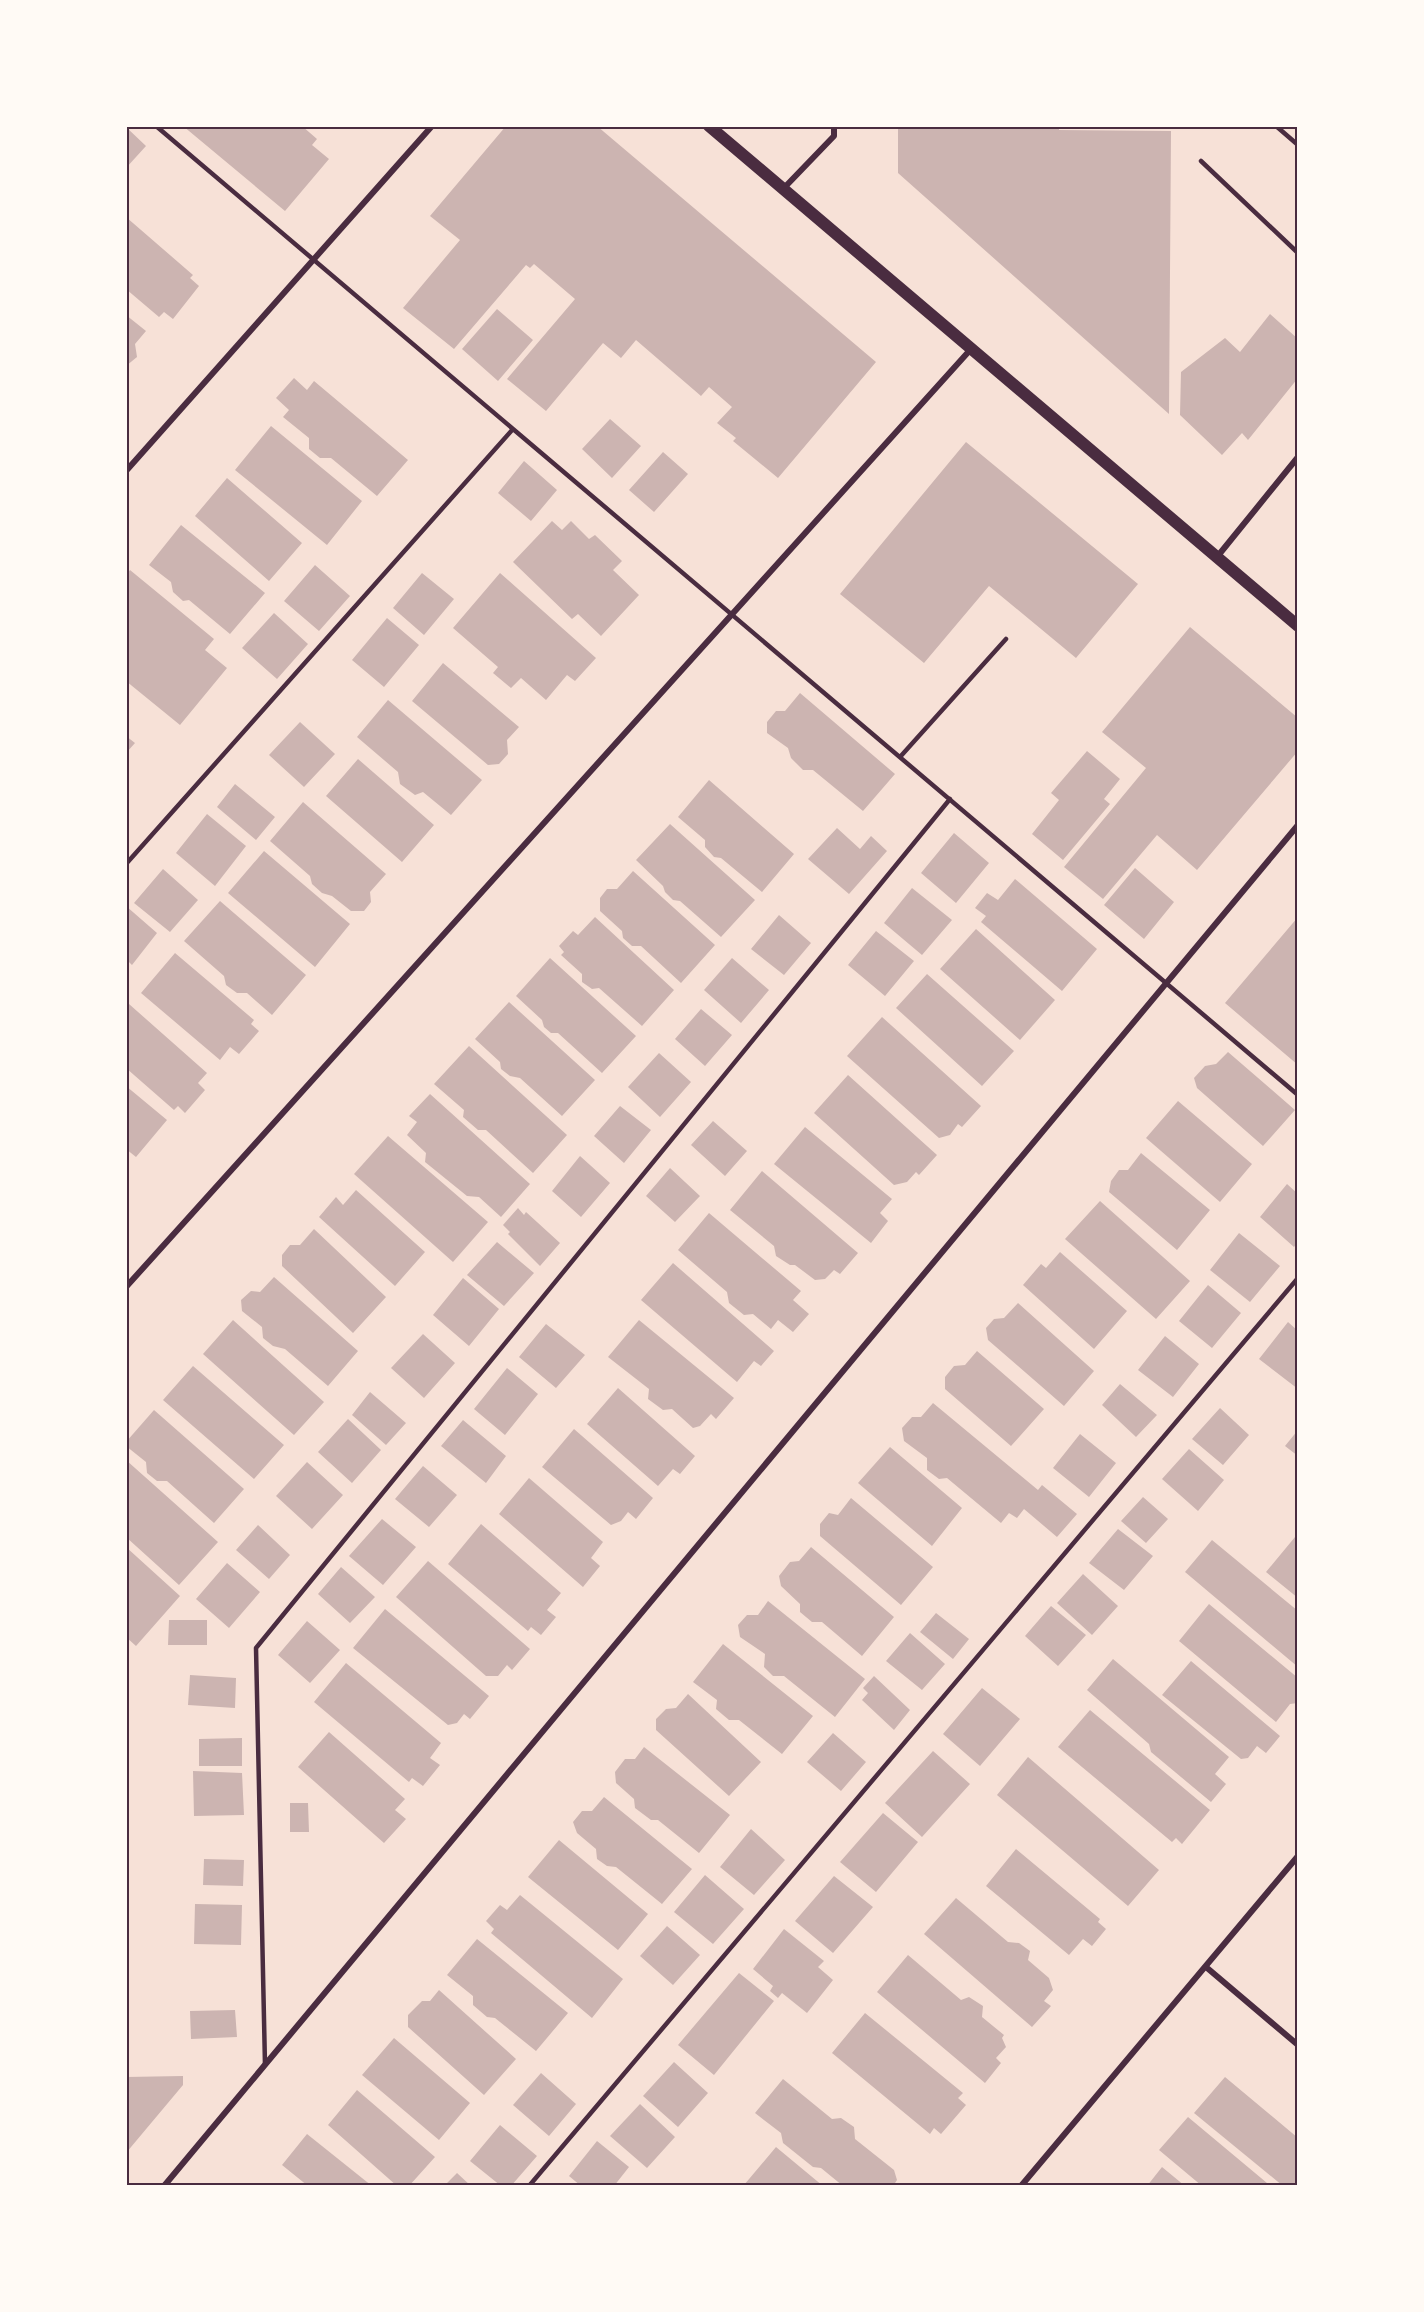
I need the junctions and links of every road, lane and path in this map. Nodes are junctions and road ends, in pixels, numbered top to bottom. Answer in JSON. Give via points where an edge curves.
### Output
{"nodes":[{"id":1,"x":156,"y":126,"type":"edge"},
{"id":2,"x":432,"y":126,"type":"edge"},
{"id":3,"x":709,"y":126,"type":"edge"},
{"id":4,"x":834,"y":126,"type":"edge"},
{"id":5,"x":1276,"y":126,"type":"edge"},
{"id":6,"x":1298,"y":145,"type":"edge"},
{"id":7,"x":1201,"y":161,"type":"dead end"},
{"id":8,"x":783,"y":189,"type":"junction"},
{"id":9,"x":1298,"y":253,"type":"edge"},
{"id":10,"x":314,"y":260,"type":"junction"},
{"id":11,"x":972,"y":349,"type":"junction"},
{"id":12,"x":513,"y":429,"type":"junction"},
{"id":13,"x":1298,"y":457,"type":"edge"},
{"id":14,"x":126,"y":471,"type":"edge"},
{"id":15,"x":1217,"y":557,"type":"junction"},
{"id":16,"x":733,"y":615,"type":"junction"},
{"id":17,"x":1298,"y":626,"type":"edge"},
{"id":18,"x":1006,"y":639,"type":"dead end"},
{"id":19,"x":900,"y":757,"type":"junction"},
{"id":20,"x":950,"y":800,"type":"junction"},
{"id":21,"x":1298,"y":825,"type":"edge"},
{"id":22,"x":126,"y":864,"type":"edge"},
{"id":23,"x":1166,"y":983,"type":"junction"},
{"id":24,"x":1298,"y":1095,"type":"edge"},
{"id":25,"x":1298,"y":1278,"type":"edge"},
{"id":26,"x":126,"y":1287,"type":"edge"},
{"id":27,"x":1298,"y":1856,"type":"edge"},
{"id":28,"x":1206,"y":1967,"type":"junction"},
{"id":29,"x":1298,"y":2045,"type":"edge"},
{"id":30,"x":265,"y":2065,"type":"junction"},
{"id":31,"x":164,"y":2186,"type":"edge"},
{"id":32,"x":530,"y":2186,"type":"edge"},
{"id":33,"x":1021,"y":2186,"type":"edge"}],
"edges":[{"from":1,"to":10,"type":"lane"},
{"from":2,"to":10,"type":"street"},
{"from":3,"to":8,"type":"main road"},
{"from":4,"to":8,"type":"street","via":[[834,136]]},
{"from":5,"to":6,"type":"lane"},
{"from":7,"to":9,"type":"lane"},
{"from":8,"to":11,"type":"main road"},
{"from":10,"to":12,"type":"lane"},
{"from":10,"to":14,"type":"street"},
{"from":11,"to":15,"type":"main road"},
{"from":11,"to":16,"type":"street"},
{"from":12,"to":16,"type":"lane"},
{"from":12,"to":22,"type":"lane"},
{"from":13,"to":15,"type":"street"},
{"from":15,"to":17,"type":"main road"},
{"from":16,"to":19,"type":"lane"},
{"from":16,"to":26,"type":"street"},
{"from":18,"to":19,"type":"lane"},
{"from":19,"to":20,"type":"lane"},
{"from":20,"to":23,"type":"lane"},
{"from":20,"to":30,"type":"lane","via":[[256,1648]]},
{"from":21,"to":23,"type":"street"},
{"from":23,"to":24,"type":"lane"},
{"from":23,"to":30,"type":"street"},
{"from":25,"to":32,"type":"lane"},
{"from":27,"to":28,"type":"street"},
{"from":28,"to":29,"type":"street"},
{"from":28,"to":33,"type":"street"},
{"from":30,"to":31,"type":"street"}]}
